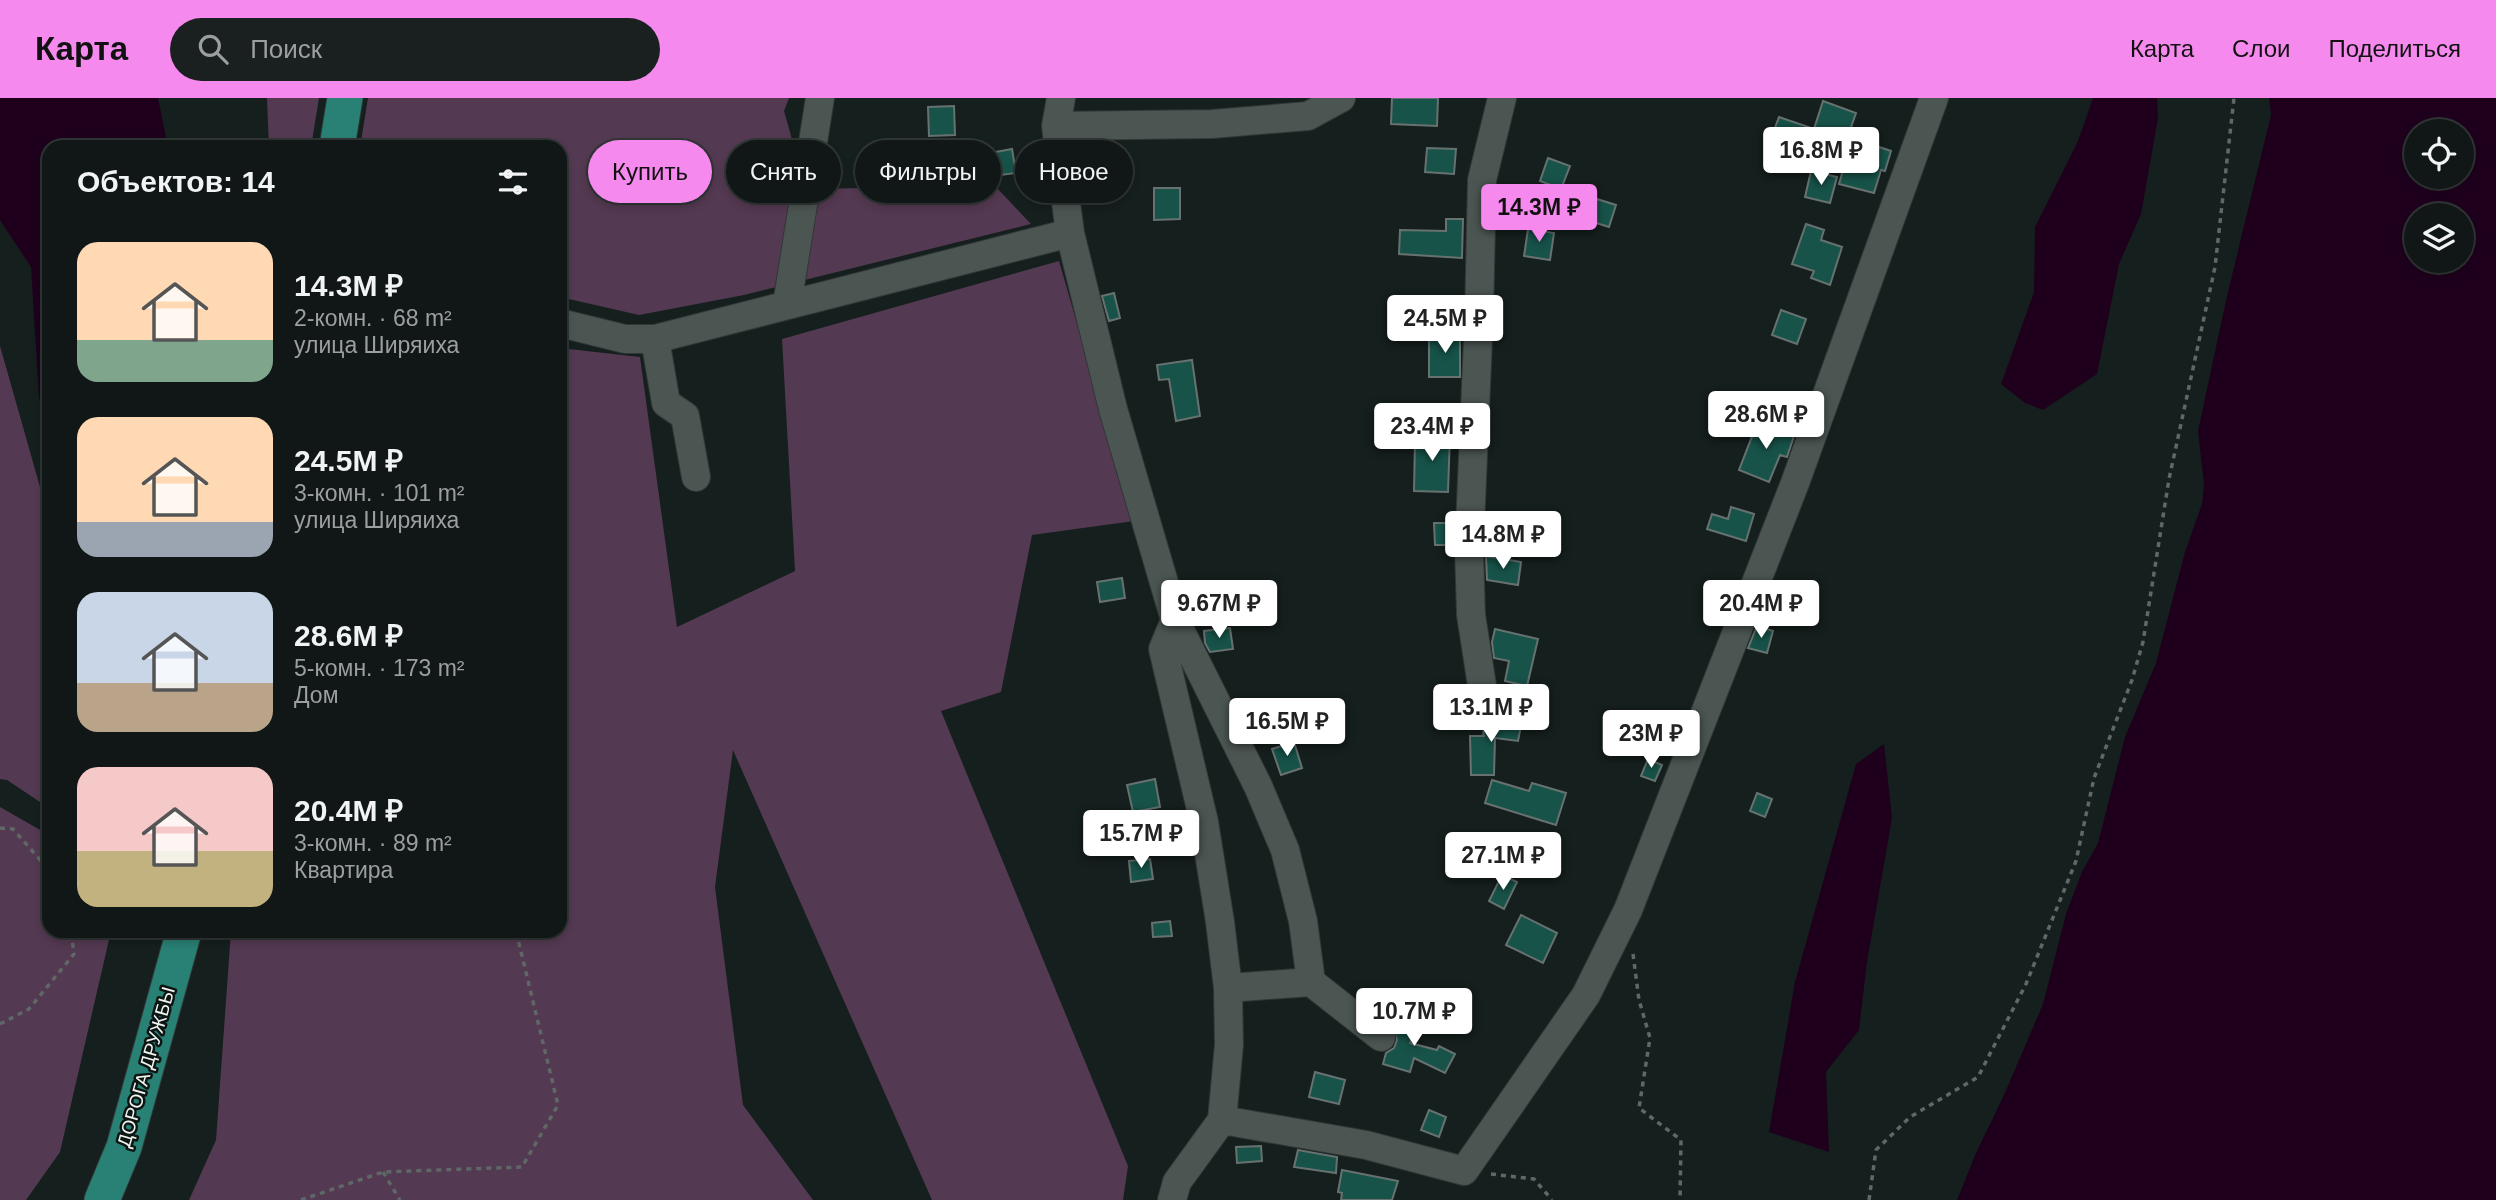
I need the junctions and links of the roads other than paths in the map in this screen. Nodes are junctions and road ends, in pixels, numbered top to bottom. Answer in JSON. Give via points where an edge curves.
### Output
{"nodes":[{"id":1,"x":345,"y":98,"type":"edge"},
{"id":2,"x":820,"y":98,"type":"edge"},
{"id":3,"x":1061,"y":98,"type":"edge"},
{"id":4,"x":1342,"y":98,"type":"edge"},
{"id":5,"x":1502,"y":98,"type":"edge"},
{"id":6,"x":1934,"y":98,"type":"edge"},
{"id":7,"x":1056,"y":126,"type":"junction"},
{"id":8,"x":338,"y":140,"type":"edge"},
{"id":9,"x":1070,"y":233,"type":"junction"},
{"id":10,"x":787,"y":305,"type":"junction"},
{"id":11,"x":567,"y":325,"type":"edge"},
{"id":12,"x":655,"y":339,"type":"junction"},
{"id":13,"x":696,"y":477,"type":"dead end"},
{"id":14,"x":1175,"y":620,"type":"junction"},
{"id":15,"x":1485,"y":705,"type":"dead end"},
{"id":16,"x":182,"y":938,"type":"edge"},
{"id":17,"x":1311,"y":982,"type":"junction"},
{"id":18,"x":1228,"y":988,"type":"junction"},
{"id":19,"x":1381,"y":1037,"type":"dead end"},
{"id":20,"x":1222,"y":1120,"type":"junction"},
{"id":21,"x":102,"y":1200,"type":"edge"},
{"id":22,"x":1172,"y":1200,"type":"edge"}],
"edges":[{"from":1,"to":8,"type":"main road"},
{"from":2,"to":10,"type":"street"},
{"from":3,"to":7,"type":"street"},
{"from":4,"to":7,"type":"street","via":[[1308,116],[1212,124]]},
{"from":5,"to":15,"type":"street","via":[[1482,180],[1469,549],[1471,615]]},
{"from":6,"to":20,"type":"street","via":[[1795,483],[1628,910],[1586,995],[1464,1171],[1366,1146]]},
{"from":7,"to":9,"type":"street"},
{"from":9,"to":10,"type":"street"},
{"from":9,"to":14,"type":"street","via":[[1113,409]]},
{"from":10,"to":12,"type":"street"},
{"from":11,"to":12,"type":"street","via":[[625,339]]},
{"from":12,"to":13,"type":"street","via":[[666,403],[685,416]]},
{"from":14,"to":17,"type":"street","via":[[1285,850],[1303,921]]},
{"from":14,"to":18,"type":"street","via":[[1163,649],[1204,822]]},
{"from":16,"to":21,"type":"main road","name":"ДОРОГА ДРУЖБЫ","via":[[124,1147]]},
{"from":17,"to":18,"type":"street"},
{"from":17,"to":19,"type":"street"},
{"from":18,"to":20,"type":"street","via":[[1229,1045]]},
{"from":20,"to":22,"type":"street","via":[[1177,1182]]}]}
